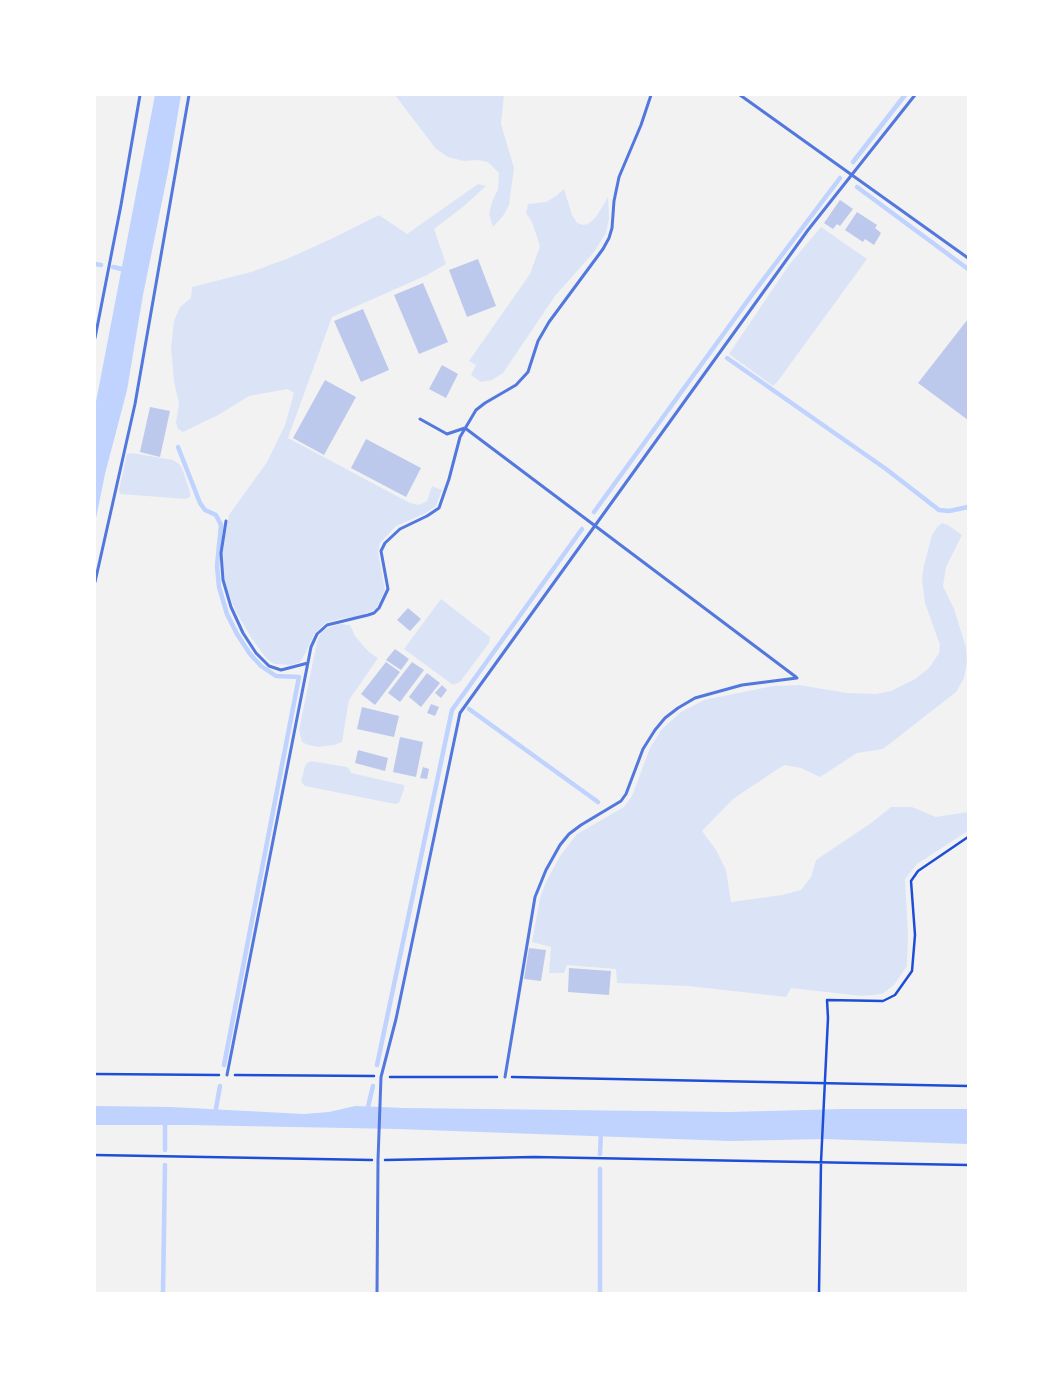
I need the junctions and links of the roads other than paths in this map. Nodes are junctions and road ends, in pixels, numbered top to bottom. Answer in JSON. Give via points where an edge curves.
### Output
{"nodes":[{"id":1,"x":140,"y":95,"type":"edge"},
{"id":2,"x":189,"y":95,"type":"edge"},
{"id":3,"x":651,"y":95,"type":"edge"},
{"id":4,"x":740,"y":95,"type":"edge"},
{"id":5,"x":915,"y":95,"type":"edge"},
{"id":6,"x":853,"y":176,"type":"junction"},
{"id":7,"x":968,"y":258,"type":"edge"},
{"id":8,"x":95,"y":338,"type":"edge"},
{"id":9,"x":420,"y":419,"type":"dead end"},
{"id":10,"x":465,"y":428,"type":"junction"},
{"id":11,"x":226,"y":521,"type":"dead end"},
{"id":12,"x":595,"y":526,"type":"junction"},
{"id":13,"x":95,"y":582,"type":"edge"},
{"id":14,"x":308,"y":663,"type":"junction"},
{"id":15,"x":227,"y":1076,"type":"road end"},
{"id":16,"x":505,"y":1077,"type":"road end"},
{"id":17,"x":377,"y":1293,"type":"edge"}],
"edges":[{"from":1,"to":8,"type":"lane"},
{"from":2,"to":13,"type":"lane","via":[[135,404]]},
{"from":3,"to":10,"type":"lane","via":[[619,177],[612,228],[603,249],[549,322],[538,341],[528,372],[516,384],[476,410]]},
{"from":4,"to":6,"type":"lane"},
{"from":5,"to":6,"type":"lane"},
{"from":6,"to":7,"type":"lane"},
{"from":6,"to":12,"type":"lane","via":[[808,230]]},
{"from":9,"to":10,"type":"lane","via":[[447,434]]},
{"from":10,"to":12,"type":"lane"},
{"from":10,"to":14,"type":"lane","via":[[439,508],[400,529],[385,543],[381,552],[388,589],[379,608],[374,613],[322,628],[311,647]]},
{"from":11,"to":14,"type":"lane","via":[[223,580],[243,633],[269,666],[281,670]]},
{"from":12,"to":16,"type":"lane","via":[[797,678],[742,685],[695,698],[678,708],[665,718],[643,749],[621,801],[581,825],[560,845],[536,897]]},
{"from":12,"to":17,"type":"lane","via":[[460,713],[381,1077]]},
{"from":14,"to":15,"type":"lane"}]}
